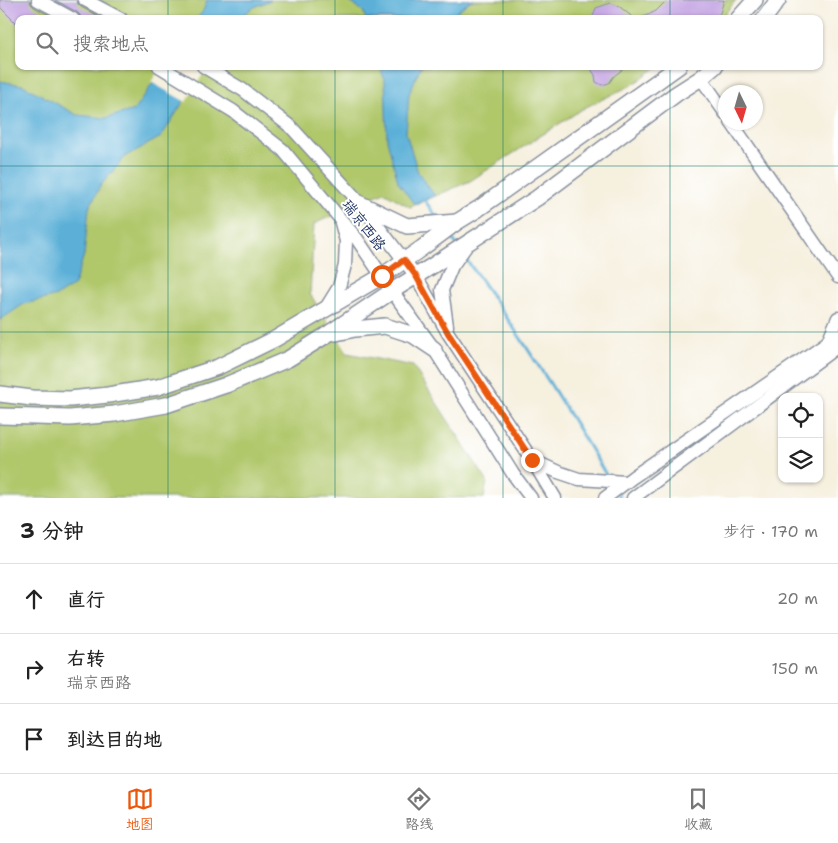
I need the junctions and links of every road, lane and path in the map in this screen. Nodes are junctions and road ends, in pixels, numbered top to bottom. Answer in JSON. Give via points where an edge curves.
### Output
{"nodes":[{"id":1,"x":38,"y":0,"type":"edge"},
{"id":2,"x":85,"y":0,"type":"edge"},
{"id":3,"x":755,"y":0,"type":"edge"},
{"id":4,"x":778,"y":0,"type":"edge"},
{"id":5,"x":66,"y":15,"type":"edge"},
{"id":6,"x":113,"y":15,"type":"edge"},
{"id":7,"x":742,"y":15,"type":"edge"},
{"id":8,"x":767,"y":15,"type":"edge"},
{"id":9,"x":166,"y":70,"type":"edge"},
{"id":10,"x":209,"y":70,"type":"edge"},
{"id":11,"x":673,"y":70,"type":"edge"},
{"id":12,"x":710,"y":70,"type":"edge"},
{"id":13,"x":701,"y":78,"type":"junction"},
{"id":14,"x":718,"y":102,"type":"edge"},
{"id":15,"x":737,"y":130,"type":"edge"},
{"id":16,"x":523,"y":177,"type":"junction"},
{"id":17,"x":537,"y":198,"type":"junction"},
{"id":18,"x":360,"y":204,"type":"junction"},
{"id":19,"x":340,"y":219,"type":"junction"},
{"id":20,"x":458,"y":222,"type":"junction"},
{"id":21,"x":470,"y":241,"type":"junction"},
{"id":22,"x":404,"y":260,"type":"junction"},
{"id":23,"x":382,"y":276,"type":"junction"},
{"id":24,"x":416,"y":276,"type":"junction"},
{"id":25,"x":838,"y":277,"type":"edge"},
{"id":26,"x":392,"y":291,"type":"junction"},
{"id":27,"x":324,"y":311,"type":"junction"},
{"id":28,"x":838,"y":318,"type":"edge"},
{"id":29,"x":448,"y":333,"type":"junction"},
{"id":30,"x":325,"y":336,"type":"junction"},
{"id":31,"x":275,"y":339,"type":"junction"},
{"id":32,"x":835,"y":344,"type":"edge"},
{"id":33,"x":434,"y":350,"type":"junction"},
{"id":34,"x":288,"y":359,"type":"junction"},
{"id":35,"x":0,"y":394,"type":"edge"},
{"id":36,"x":0,"y":416,"type":"edge"},
{"id":37,"x":532,"y":460,"type":"junction"},
{"id":38,"x":512,"y":474,"type":"junction"},
{"id":39,"x":629,"y":480,"type":"junction"},
{"id":40,"x":635,"y":497,"type":"edge"},
{"id":41,"x":518,"y":498,"type":"edge"},
{"id":42,"x":531,"y":498,"type":"edge"},
{"id":43,"x":555,"y":498,"type":"edge"},
{"id":44,"x":605,"y":498,"type":"edge"}],
"edges":[{"from":1,"to":5,"type":"street"},
{"from":2,"to":6,"type":"street"},
{"from":3,"to":7,"type":"main road"},
{"from":4,"to":8,"type":"main road"},
{"from":9,"to":19,"type":"street","name":"瑞京西路","via":[[234,111],[283,150]]},
{"from":10,"to":18,"type":"street","name":"瑞京西路","via":[[243,90],[291,127]]},
{"from":11,"to":16,"type":"main road"},
{"from":12,"to":13,"type":"main road"},
{"from":13,"to":14,"type":"street"},
{"from":13,"to":17,"type":"main road"},
{"from":15,"to":25,"type":"street"},
{"from":16,"to":17,"type":"main road","via":[[522,194]]},
{"from":16,"to":20,"type":"main road"},
{"from":17,"to":21,"type":"main road"},
{"from":18,"to":20,"type":"main road","via":[[407,226]]},
{"from":18,"to":22,"type":"street","name":"瑞京西路"},
{"from":19,"to":23,"type":"street","name":"瑞京西路","via":[[358,239]]},
{"from":19,"to":27,"type":"street","via":[[346,241],[345,265],[339,287]]},
{"from":20,"to":22,"type":"main road"},
{"from":21,"to":24,"type":"main road"},
{"from":21,"to":29,"type":"street","via":[[452,266],[442,290]]},
{"from":22,"to":23,"type":"main road"},
{"from":22,"to":24,"type":"street","name":"瑞京西路"},
{"from":23,"to":26,"type":"street","name":"瑞京西路"},
{"from":23,"to":27,"type":"main road"},
{"from":24,"to":26,"type":"main road"},
{"from":24,"to":29,"type":"street","name":"瑞京西路"},
{"from":26,"to":30,"type":"main road"},
{"from":26,"to":33,"type":"street","name":"瑞京西路"},
{"from":27,"to":31,"type":"main road"},
{"from":28,"to":32,"type":"street"},
{"from":29,"to":37,"type":"street","name":"瑞京西路"},
{"from":30,"to":33,"type":"main road","via":[[385,326],[413,335]]},
{"from":30,"to":34,"type":"main road"},
{"from":31,"to":34,"type":"main road","via":[[285,337],[291,341],[294,350]]},
{"from":31,"to":35,"type":"main road","via":[[218,368],[158,387],[70,399]]},
{"from":32,"to":39,"type":"street"},
{"from":32,"to":40,"type":"street"},
{"from":33,"to":38,"type":"street","name":"瑞京西路"},
{"from":34,"to":36,"type":"main road","via":[[226,385],[166,404],[70,418]]},
{"from":37,"to":39,"type":"street","via":[[579,479]]},
{"from":37,"to":43,"type":"street","name":"瑞京西路"},
{"from":38,"to":41,"type":"street"},
{"from":38,"to":42,"type":"street","name":"瑞京西路"},
{"from":39,"to":44,"type":"street"}]}
